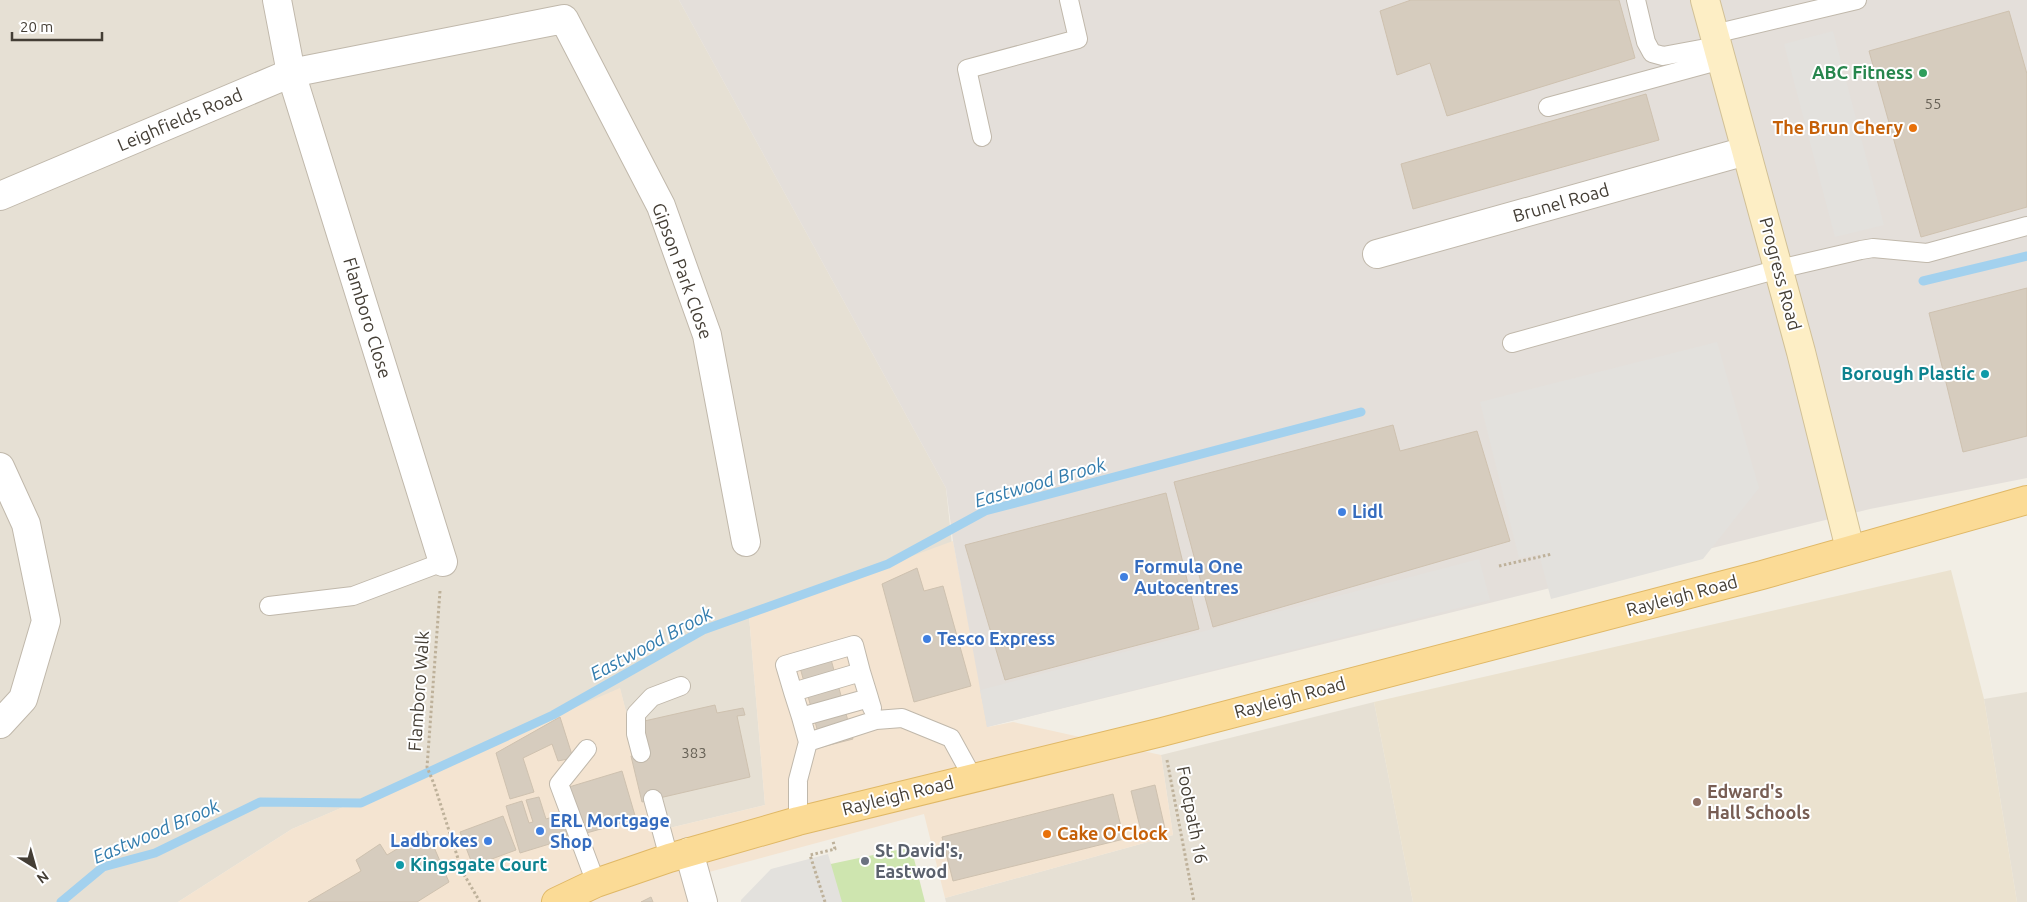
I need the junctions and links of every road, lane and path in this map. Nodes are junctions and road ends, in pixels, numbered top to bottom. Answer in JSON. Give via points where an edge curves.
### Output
{"nodes":[{"id":1,"x":277,"y":0,"type":"edge"},
{"id":2,"x":1069,"y":0,"type":"edge"},
{"id":3,"x":1636,"y":0,"type":"edge"},
{"id":4,"x":1705,"y":0,"type":"edge"},
{"id":5,"x":1857,"y":0,"type":"edge"},
{"id":6,"x":563,"y":10,"type":"edge"},
{"id":7,"x":1718,"y":47,"type":"junction"},
{"id":8,"x":291,"y":73,"type":"junction"},
{"id":9,"x":1548,"y":107,"type":"dead end"},
{"id":10,"x":982,"y":137,"type":"dead end"},
{"id":11,"x":1746,"y":151,"type":"junction"},
{"id":12,"x":0,"y":196,"type":"edge"},
{"id":13,"x":2027,"y":226,"type":"edge"},
{"id":14,"x":1377,"y":254,"type":"dead end"},
{"id":15,"x":1779,"y":269,"type":"junction"},
{"id":16,"x":1512,"y":343,"type":"dead end"},
{"id":17,"x":0,"y":467,"type":"edge"},
{"id":18,"x":2027,"y":500,"type":"edge"},
{"id":19,"x":746,"y":542,"type":"dead end"},
{"id":20,"x":1850,"y":549,"type":"junction"},
{"id":21,"x":1552,"y":554,"type":"dead end"},
{"id":22,"x":443,"y":562,"type":"junction"},
{"id":23,"x":1499,"y":566,"type":"dead end"},
{"id":24,"x":269,"y":606,"type":"dead end"},
{"id":25,"x":861,"y":672,"type":"junction"},
{"id":26,"x":681,"y":686,"type":"dead end"},
{"id":27,"x":793,"y":692,"type":"junction"},
{"id":28,"x":869,"y":698,"type":"junction"},
{"id":29,"x":801,"y":718,"type":"junction"},
{"id":30,"x":876,"y":720,"type":"junction"},
{"id":31,"x":0,"y":724,"type":"edge"},
{"id":32,"x":1162,"y":732,"type":"junction"},
{"id":33,"x":808,"y":742,"type":"junction"},
{"id":34,"x":587,"y":749,"type":"dead end"},
{"id":35,"x":641,"y":754,"type":"dead end"},
{"id":36,"x":973,"y":778,"type":"junction"},
{"id":37,"x":653,"y":800,"type":"dead end"},
{"id":38,"x":827,"y":814,"type":"junction"},
{"id":39,"x":798,"y":820,"type":"junction"},
{"id":40,"x":679,"y":855,"type":"junction"},
{"id":41,"x":596,"y":883,"type":"junction"},
{"id":42,"x":480,"y":902,"type":"edge"},
{"id":43,"x":556,"y":902,"type":"edge"},
{"id":44,"x":703,"y":902,"type":"edge"},
{"id":45,"x":825,"y":902,"type":"edge"},
{"id":46,"x":1194,"y":902,"type":"edge"}],
"edges":[{"from":1,"to":8,"type":"street"},
{"from":2,"to":10,"type":"lane","via":[[1078,39],[967,69]]},
{"from":3,"to":7,"type":"lane","via":[[1646,42],[1652,53],[1663,56]]},
{"from":4,"to":7,"type":"street","name":"Progress Road"},
{"from":5,"to":7,"type":"lane"},
{"from":6,"to":8,"type":"street","name":"Gipson Park Close"},
{"from":6,"to":19,"type":"street","name":"Gipson Park Close","via":[[661,206],[707,335]]},
{"from":7,"to":9,"type":"lane"},
{"from":7,"to":11,"type":"street","name":"Progress Road"},
{"from":8,"to":12,"type":"street","name":"Leighfields Road"},
{"from":8,"to":22,"type":"street","name":"Flamboro Close"},
{"from":11,"to":14,"type":"street","name":"Brunel Road"},
{"from":11,"to":15,"type":"street","name":"Progress Road"},
{"from":13,"to":15,"type":"lane","via":[[1927,253],[1873,248]]},
{"from":15,"to":16,"type":"lane"},
{"from":15,"to":20,"type":"street","name":"Progress Road"},
{"from":17,"to":31,"type":"street","via":[[26,524],[46,621],[23,699]]},
{"from":18,"to":20,"type":"main road","name":"Rayleigh Road"},
{"from":20,"to":32,"type":"main road","name":"Rayleigh Road","via":[[1762,575]]},
{"from":21,"to":23,"type":"path"},
{"from":22,"to":24,"type":"lane","via":[[353,596]]},
{"from":22,"to":42,"type":"path","name":"Flamboro Walk","via":[[427,767],[462,871]]},
{"from":25,"to":27,"type":"lane"},
{"from":25,"to":27,"type":"lane","via":[[854,645],[785,665]]},
{"from":25,"to":28,"type":"lane"},
{"from":26,"to":35,"type":"lane","via":[[652,697],[636,714]]},
{"from":27,"to":29,"type":"lane"},
{"from":28,"to":29,"type":"lane"},
{"from":28,"to":30,"type":"lane"},
{"from":29,"to":33,"type":"lane"},
{"from":30,"to":33,"type":"lane"},
{"from":30,"to":36,"type":"lane","via":[[902,718],[951,738]]},
{"from":32,"to":36,"type":"main road","name":"Rayleigh Road"},
{"from":32,"to":46,"type":"path","name":"Footpath 16"},
{"from":33,"to":39,"type":"lane","via":[[798,780]]},
{"from":34,"to":41,"type":"lane","via":[[559,784]]},
{"from":36,"to":38,"type":"main road","name":"Rayleigh Road"},
{"from":37,"to":40,"type":"lane"},
{"from":38,"to":39,"type":"main road","name":"Rayleigh Road"},
{"from":38,"to":45,"type":"path","via":[[835,849],[810,855]]},
{"from":39,"to":40,"type":"main road","name":"Rayleigh Road"},
{"from":40,"to":41,"type":"main road","name":"Rayleigh Road"},
{"from":40,"to":44,"type":"street"},
{"from":41,"to":43,"type":"main road","name":"Rayleigh Road"}]}
